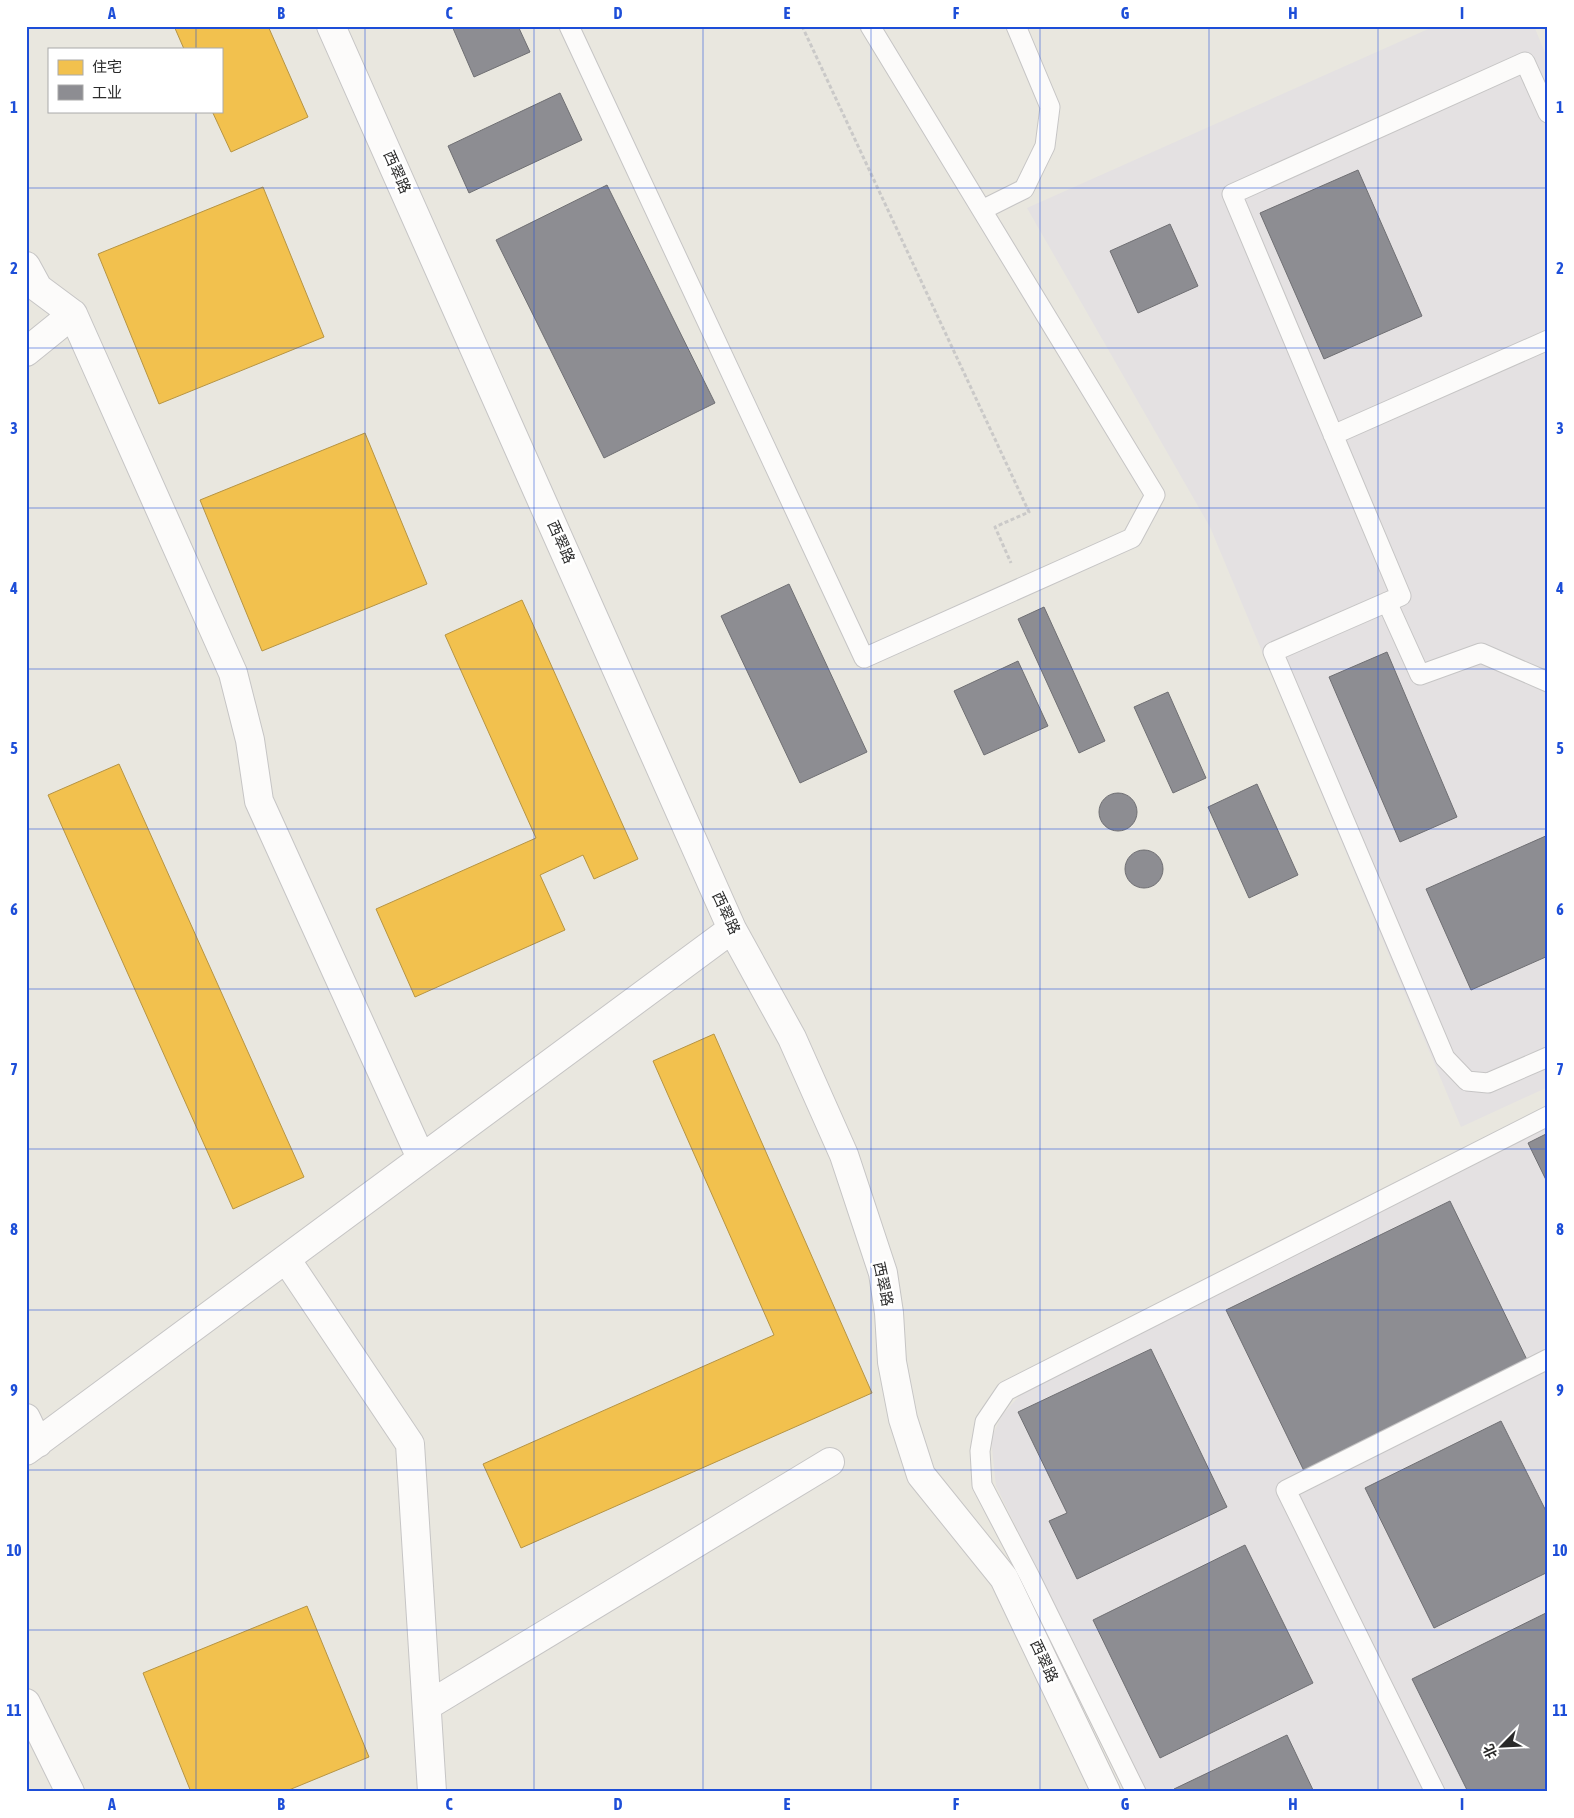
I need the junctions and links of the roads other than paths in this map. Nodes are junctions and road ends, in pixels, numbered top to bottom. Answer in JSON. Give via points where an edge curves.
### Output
{"nodes":[{"id":1,"x":331,"y":26,"type":"edge"},
{"id":2,"x":569,"y":26,"type":"edge"},
{"id":3,"x":870,"y":26,"type":"edge"},
{"id":4,"x":1016,"y":26,"type":"edge"},
{"id":5,"x":1548,"y":113,"type":"edge"},
{"id":6,"x":982,"y":210,"type":"junction"},
{"id":7,"x":26,"y":266,"type":"edge"},
{"id":8,"x":73,"y":314,"type":"junction"},
{"id":9,"x":1548,"y":340,"type":"edge"},
{"id":10,"x":26,"y":352,"type":"edge"},
{"id":11,"x":1333,"y":435,"type":"junction"},
{"id":12,"x":1387,"y":602,"type":"junction"},
{"id":13,"x":1548,"y":682,"type":"edge"},
{"id":14,"x":732,"y":929,"type":"junction"},
{"id":15,"x":1548,"y":1057,"type":"edge"},
{"id":16,"x":1548,"y":1116,"type":"edge"},
{"id":17,"x":421,"y":1158,"type":"junction"},
{"id":18,"x":286,"y":1259,"type":"junction"},
{"id":19,"x":1548,"y":1359,"type":"edge"},
{"id":20,"x":26,"y":1418,"type":"edge"},
{"id":21,"x":32,"y":1447,"type":"edge"},
{"id":22,"x":830,"y":1462,"type":"dead end"},
{"id":23,"x":26,"y":1703,"type":"edge"},
{"id":24,"x":427,"y":1706,"type":"junction"},
{"id":25,"x":70,"y":1792,"type":"edge"},
{"id":26,"x":432,"y":1792,"type":"edge"},
{"id":27,"x":1106,"y":1792,"type":"edge"},
{"id":28,"x":1136,"y":1792,"type":"edge"},
{"id":29,"x":1436,"y":1792,"type":"edge"}],
"edges":[{"from":1,"to":14,"type":"street","name":"西翠路"},
{"from":2,"to":6,"type":"lane","via":[[864,658],[1132,538],[1155,495]]},
{"from":3,"to":6,"type":"lane"},
{"from":4,"to":6,"type":"lane","via":[[1050,107],[1045,146],[1024,188]]},
{"from":5,"to":11,"type":"lane","via":[[1525,62],[1232,194]]},
{"from":7,"to":8,"type":"street","via":[[38,288]]},
{"from":8,"to":10,"type":"street"},
{"from":8,"to":17,"type":"street","via":[[233,673],[250,740],[259,802]]},
{"from":9,"to":11,"type":"lane"},
{"from":11,"to":12,"type":"lane","via":[[1401,596]]},
{"from":12,"to":13,"type":"lane","via":[[1420,675],[1481,654]]},
{"from":12,"to":15,"type":"lane","via":[[1273,652],[1445,1058],[1467,1081],[1488,1084]]},
{"from":14,"to":17,"type":"street"},
{"from":14,"to":27,"type":"street","name":"西翠路","via":[[792,1038],[844,1155],[883,1273],[892,1362],[902,1419],[921,1475],[1004,1578]]},
{"from":16,"to":28,"type":"lane","via":[[1006,1390],[985,1422],[980,1451],[982,1485]]},
{"from":17,"to":18,"type":"street"},
{"from":18,"to":21,"type":"street"},
{"from":18,"to":24,"type":"street","via":[[410,1444]]},
{"from":19,"to":29,"type":"lane","via":[[1286,1490]]},
{"from":20,"to":21,"type":"street"},
{"from":22,"to":24,"type":"street"},
{"from":23,"to":25,"type":"street"},
{"from":24,"to":26,"type":"street"}]}
